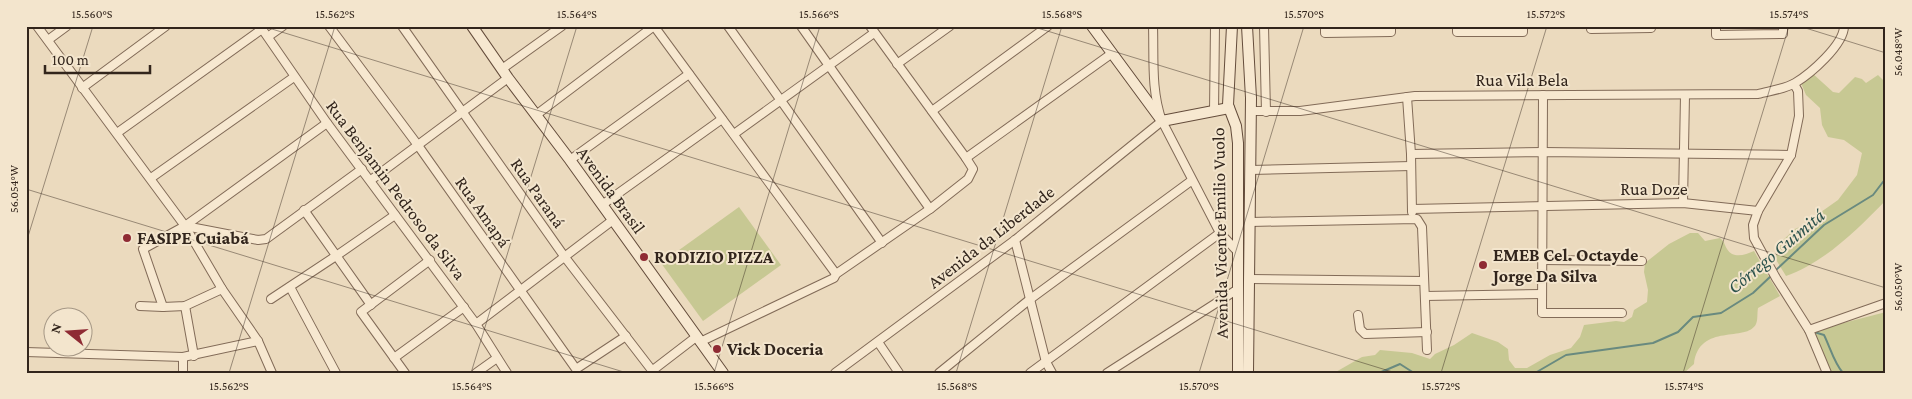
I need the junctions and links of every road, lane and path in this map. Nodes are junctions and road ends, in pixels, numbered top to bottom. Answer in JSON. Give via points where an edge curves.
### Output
{"nodes":[{"id":1,"x":37,"y":26,"type":"edge"},
{"id":2,"x":67,"y":26,"type":"edge"},
{"id":3,"x":166,"y":26,"type":"edge"},
{"id":4,"x":283,"y":26,"type":"edge"},
{"id":5,"x":329,"y":26,"type":"edge"},
{"id":6,"x":402,"y":26,"type":"edge"},
{"id":7,"x":472,"y":26,"type":"edge"},
{"id":8,"x":562,"y":26,"type":"edge"},
{"id":9,"x":654,"y":26,"type":"edge"},
{"id":10,"x":728,"y":26,"type":"edge"},
{"id":11,"x":801,"y":26,"type":"edge"},
{"id":12,"x":950,"y":26,"type":"edge"},
{"id":13,"x":1048,"y":26,"type":"edge"},
{"id":14,"x":1092,"y":26,"type":"edge"},
{"id":15,"x":1153,"y":26,"type":"edge"},
{"id":16,"x":1215,"y":26,"type":"edge"},
{"id":17,"x":1232,"y":26,"type":"edge"},
{"id":18,"x":1247,"y":26,"type":"edge"},
{"id":19,"x":1264,"y":26,"type":"edge"},
{"id":20,"x":1325,"y":26,"type":"edge"},
{"id":21,"x":1391,"y":26,"type":"edge"},
{"id":22,"x":1457,"y":26,"type":"edge"},
{"id":23,"x":1523,"y":26,"type":"edge"},
{"id":24,"x":1591,"y":26,"type":"edge"},
{"id":25,"x":1651,"y":26,"type":"edge"},
{"id":26,"x":1716,"y":26,"type":"edge"},
{"id":27,"x":1783,"y":26,"type":"edge"},
{"id":28,"x":1844,"y":26,"type":"edge"},
{"id":29,"x":261,"y":28,"type":"edge"},
{"id":30,"x":872,"y":29,"type":"edge"},
{"id":31,"x":269,"y":36,"type":"junction"},
{"id":32,"x":48,"y":40,"type":"junction"},
{"id":33,"x":1111,"y":54,"type":"junction"},
{"id":34,"x":897,"y":64,"type":"junction"},
{"id":35,"x":830,"y":65,"type":"junction"},
{"id":36,"x":502,"y":69,"type":"junction"},
{"id":37,"x":688,"y":74,"type":"junction"},
{"id":38,"x":294,"y":77,"type":"junction"},
{"id":39,"x":508,"y":78,"type":"junction"},
{"id":40,"x":1794,"y":84,"type":"junction"},
{"id":41,"x":82,"y":88,"type":"junction"},
{"id":42,"x":1230,"y":94,"type":"junction"},
{"id":43,"x":1251,"y":95,"type":"junction"},
{"id":44,"x":1685,"y":95,"type":"junction"},
{"id":45,"x":1543,"y":96,"type":"junction"},
{"id":46,"x":1408,"y":97,"type":"junction"},
{"id":47,"x":781,"y":101,"type":"junction"},
{"id":48,"x":1231,"y":110,"type":"junction"},
{"id":49,"x":932,"y":111,"type":"junction"},
{"id":50,"x":1214,"y":111,"type":"junction"},
{"id":51,"x":1251,"y":111,"type":"junction"},
{"id":52,"x":463,"y":112,"type":"junction"},
{"id":53,"x":1266,"y":112,"type":"junction"},
{"id":54,"x":536,"y":115,"type":"junction"},
{"id":55,"x":722,"y":119,"type":"junction"},
{"id":56,"x":1162,"y":121,"type":"junction"},
{"id":57,"x":327,"y":123,"type":"junction"},
{"id":58,"x":117,"y":133,"type":"junction"},
{"id":59,"x":734,"y":134,"type":"junction"},
{"id":60,"x":417,"y":144,"type":"junction"},
{"id":61,"x":1542,"y":152,"type":"junction"},
{"id":62,"x":1684,"y":153,"type":"junction"},
{"id":63,"x":1411,"y":154,"type":"junction"},
{"id":64,"x":1791,"y":155,"type":"junction"},
{"id":65,"x":966,"y":158,"type":"junction"},
{"id":66,"x":570,"y":160,"type":"junction"},
{"id":67,"x":1411,"y":166,"type":"junction"},
{"id":68,"x":362,"y":169,"type":"junction"},
{"id":69,"x":1250,"y":170,"type":"junction"},
{"id":70,"x":151,"y":178,"type":"junction"},
{"id":71,"x":371,"y":180,"type":"junction"},
{"id":72,"x":1191,"y":181,"type":"junction"},
{"id":73,"x":1683,"y":203,"type":"junction"},
{"id":74,"x":602,"y":205,"type":"junction"},
{"id":75,"x":1542,"y":205,"type":"junction"},
{"id":76,"x":930,"y":209,"type":"junction"},
{"id":77,"x":1412,"y":209,"type":"junction"},
{"id":78,"x":304,"y":210,"type":"junction"},
{"id":79,"x":1758,"y":211,"type":"junction"},
{"id":80,"x":395,"y":215,"type":"junction"},
{"id":81,"x":1412,"y":219,"type":"junction"},
{"id":82,"x":613,"y":220,"type":"junction"},
{"id":83,"x":1250,"y":222,"type":"junction"},
{"id":84,"x":185,"y":226,"type":"junction"},
{"id":85,"x":1220,"y":233,"type":"junction"},
{"id":86,"x":1015,"y":240,"type":"junction"},
{"id":87,"x":882,"y":243,"type":"junction"},
{"id":88,"x":1238,"y":252,"type":"junction"},
{"id":89,"x":336,"y":256,"type":"junction"},
{"id":90,"x":564,"y":256,"type":"junction"},
{"id":91,"x":430,"y":260,"type":"junction"},
{"id":92,"x":1542,"y":260,"type":"junction"},
{"id":93,"x":1642,"y":261,"type":"dead end"},
{"id":94,"x":836,"y":274,"type":"junction"},
{"id":95,"x":1250,"y":279,"type":"junction"},
{"id":96,"x":1424,"y":281,"type":"junction"},
{"id":97,"x":290,"y":287,"type":"junction"},
{"id":98,"x":222,"y":289,"type":"junction"},
{"id":99,"x":1238,"y":289,"type":"junction"},
{"id":100,"x":520,"y":290,"type":"junction"},
{"id":101,"x":1542,"y":294,"type":"junction"},
{"id":102,"x":1425,"y":296,"type":"junction"},
{"id":103,"x":271,"y":299,"type":"dead end"},
{"id":104,"x":1029,"y":300,"type":"junction"},
{"id":105,"x":1886,"y":303,"type":"edge"},
{"id":106,"x":371,"y":305,"type":"junction"},
{"id":107,"x":140,"y":306,"type":"dead end"},
{"id":108,"x":185,"y":306,"type":"junction"},
{"id":109,"x":163,"y":307,"type":"junction"},
{"id":110,"x":464,"y":307,"type":"junction"},
{"id":111,"x":1622,"y":313,"type":"dead end"},
{"id":112,"x":1358,"y":315,"type":"dead end"},
{"id":113,"x":476,"y":324,"type":"junction"},
{"id":114,"x":1809,"y":330,"type":"junction"},
{"id":115,"x":1427,"y":332,"type":"junction"},
{"id":116,"x":626,"y":336,"type":"junction"},
{"id":117,"x":698,"y":339,"type":"junction"},
{"id":118,"x":258,"y":341,"type":"junction"},
{"id":119,"x":878,"y":342,"type":"junction"},
{"id":120,"x":1427,"y":350,"type":"dead end"},
{"id":121,"x":26,"y":352,"type":"edge"},
{"id":122,"x":194,"y":356,"type":"junction"},
{"id":123,"x":184,"y":358,"type":"junction"},
{"id":124,"x":394,"y":358,"type":"junction"},
{"id":125,"x":497,"y":358,"type":"junction"},
{"id":126,"x":1046,"y":362,"type":"junction"},
{"id":127,"x":653,"y":371,"type":"edge"},
{"id":128,"x":183,"y":373,"type":"edge"},
{"id":129,"x":272,"y":373,"type":"edge"},
{"id":130,"x":336,"y":373,"type":"edge"},
{"id":131,"x":405,"y":373,"type":"edge"},
{"id":132,"x":476,"y":373,"type":"edge"},
{"id":133,"x":507,"y":373,"type":"edge"},
{"id":134,"x":723,"y":373,"type":"edge"},
{"id":135,"x":835,"y":373,"type":"edge"},
{"id":136,"x":899,"y":373,"type":"edge"},
{"id":137,"x":939,"y":373,"type":"edge"},
{"id":138,"x":1030,"y":373,"type":"edge"},
{"id":139,"x":1052,"y":373,"type":"edge"},
{"id":140,"x":1107,"y":373,"type":"edge"},
{"id":141,"x":1238,"y":373,"type":"edge"},
{"id":142,"x":1248,"y":373,"type":"edge"},
{"id":143,"x":1827,"y":373,"type":"edge"}],
"edges":[{"from":1,"to":32,"type":"street"},
{"from":2,"to":32,"type":"street"},
{"from":3,"to":41,"type":"street"},
{"from":4,"to":31,"type":"street"},
{"from":5,"to":60,"type":"street","name":"Rua Amapá"},
{"from":6,"to":52,"type":"street","name":"Rua Paraná"},
{"from":7,"to":36,"type":"main road","name":"Avenida Brasil"},
{"from":8,"to":36,"type":"street"},
{"from":9,"to":37,"type":"street"},
{"from":9,"to":54,"type":"street"},
{"from":10,"to":47,"type":"street"},
{"from":11,"to":35,"type":"street"},
{"from":12,"to":34,"type":"street"},
{"from":13,"to":49,"type":"street"},
{"from":14,"to":33,"type":"main road"},
{"from":15,"to":56,"type":"street","via":[[1154,90]]},
{"from":16,"to":50,"type":"street"},
{"from":17,"to":42,"type":"main road","name":"Avenida Vicente Emilio Vuolo"},
{"from":18,"to":43,"type":"main road","name":"Avenida Vicente Emilio Vuolo"},
{"from":19,"to":53,"type":"street"},
{"from":20,"to":21,"type":"street","via":[[1325,32],[1391,32]]},
{"from":22,"to":23,"type":"street","via":[[1458,32],[1523,32]]},
{"from":24,"to":25,"type":"street","via":[[1591,29]]},
{"from":26,"to":27,"type":"street","via":[[1716,35],[1783,34]]},
{"from":28,"to":40,"type":"street","via":[[1835,49]]},
{"from":29,"to":31,"type":"street","name":"Rua Benjamin Pedroso da Silva"},
{"from":29,"to":58,"type":"street"},
{"from":30,"to":34,"type":"street"},
{"from":30,"to":35,"type":"street"},
{"from":31,"to":38,"type":"street","name":"Rua Benjamin Pedroso da Silva"},
{"from":32,"to":41,"type":"street"},
{"from":33,"to":56,"type":"main road"},
{"from":33,"to":65,"type":"street"},
{"from":34,"to":49,"type":"street"},
{"from":35,"to":47,"type":"street"},
{"from":35,"to":76,"type":"street"},
{"from":36,"to":39,"type":"main road","name":"Avenida Brasil"},
{"from":37,"to":55,"type":"street"},
{"from":37,"to":66,"type":"street"},
{"from":38,"to":57,"type":"street","name":"Rua Benjamin Pedroso da Silva"},
{"from":38,"to":70,"type":"street"},
{"from":39,"to":52,"type":"street"},
{"from":39,"to":54,"type":"main road","name":"Avenida Brasil"},
{"from":40,"to":44,"type":"street","name":"Rua Vila Bela","via":[[1758,94]]},
{"from":40,"to":64,"type":"street","via":[[1798,91],[1799,116]]},
{"from":41,"to":58,"type":"street"},
{"from":42,"to":43,"type":"main road","via":[[1240,91]]},
{"from":42,"to":48,"type":"main road","name":"Avenida Vicente Emilio Vuolo"},
{"from":43,"to":51,"type":"main road","name":"Avenida Vicente Emilio Vuolo"},
{"from":44,"to":45,"type":"street","name":"Rua Vila Bela"},
{"from":44,"to":62,"type":"street"},
{"from":45,"to":46,"type":"street","name":"Rua Vila Bela"},
{"from":45,"to":61,"type":"street"},
{"from":46,"to":53,"type":"street","name":"Rua Vila Bela","via":[[1300,111]]},
{"from":46,"to":63,"type":"street"},
{"from":47,"to":59,"type":"street"},
{"from":47,"to":87,"type":"street"},
{"from":48,"to":50,"type":"main road"},
{"from":48,"to":51,"type":"main road"},
{"from":48,"to":88,"type":"main road","name":"Avenida Vicente Emilio Vuolo","via":[[1238,143]]},
{"from":49,"to":65,"type":"street"},
{"from":50,"to":56,"type":"main road"},
{"from":51,"to":53,"type":"street","name":"Rua Vila Bela"},
{"from":51,"to":69,"type":"main road","name":"Avenida Vicente Emilio Vuolo"},
{"from":52,"to":60,"type":"street"},
{"from":52,"to":90,"type":"street","name":"Rua Paraná"},
{"from":54,"to":66,"type":"main road","name":"Avenida Brasil"},
{"from":55,"to":59,"type":"street"},
{"from":55,"to":74,"type":"street"},
{"from":56,"to":72,"type":"street"},
{"from":56,"to":86,"type":"street","name":"Avenida da Liberdade"},
{"from":57,"to":68,"type":"street","name":"Rua Benjamin Pedroso da Silva"},
{"from":57,"to":84,"type":"street"},
{"from":58,"to":70,"type":"street"},
{"from":59,"to":94,"type":"street"},
{"from":60,"to":71,"type":"street"},
{"from":60,"to":100,"type":"street","name":"Rua Amapá"},
{"from":61,"to":62,"type":"street"},
{"from":61,"to":63,"type":"street"},
{"from":61,"to":75,"type":"street"},
{"from":62,"to":64,"type":"street"},
{"from":62,"to":73,"type":"street"},
{"from":63,"to":67,"type":"street"},
{"from":64,"to":79,"type":"street"},
{"from":65,"to":76,"type":"street","via":[[973,169],[968,180]]},
{"from":66,"to":74,"type":"main road","name":"Avenida Brasil"},
{"from":67,"to":69,"type":"street"},
{"from":67,"to":77,"type":"street"},
{"from":68,"to":71,"type":"street","name":"Rua Benjamin Pedroso da Silva"},
{"from":68,"to":78,"type":"street"},
{"from":69,"to":83,"type":"main road","name":"Avenida Vicente Emilio Vuolo"},
{"from":70,"to":84,"type":"street"},
{"from":71,"to":80,"type":"street","name":"Rua Benjamin Pedroso da Silva"},
{"from":72,"to":85,"type":"street"},
{"from":72,"to":104,"type":"street"},
{"from":73,"to":75,"type":"street","name":"Rua Doze"},
{"from":73,"to":79,"type":"street","name":"Rua Doze"},
{"from":74,"to":82,"type":"main road","name":"Avenida Brasil"},
{"from":75,"to":77,"type":"street","name":"Rua Doze"},
{"from":75,"to":92,"type":"street"},
{"from":76,"to":87,"type":"street"},
{"from":77,"to":81,"type":"street"},
{"from":78,"to":84,"type":"street","via":[[262,240]]},
{"from":78,"to":89,"type":"street"},
{"from":79,"to":114,"type":"street","via":[[1753,225],[1754,238]]},
{"from":80,"to":89,"type":"street"},
{"from":80,"to":91,"type":"street","name":"Rua Benjamin Pedroso da Silva"},
{"from":81,"to":83,"type":"street"},
{"from":81,"to":96,"type":"street","via":[[1417,219],[1422,227]]},
{"from":82,"to":90,"type":"street"},
{"from":82,"to":117,"type":"main road","name":"Avenida Brasil"},
{"from":83,"to":95,"type":"main road","name":"Avenida Vicente Emilio Vuolo"},
{"from":84,"to":98,"type":"street"},
{"from":84,"to":109,"type":"street","via":[[143,250]]},
{"from":85,"to":88,"type":"street"},
{"from":85,"to":126,"type":"street"},
{"from":86,"to":104,"type":"street"},
{"from":86,"to":119,"type":"street","name":"Avenida da Liberdade"},
{"from":87,"to":94,"type":"street"},
{"from":88,"to":99,"type":"main road","name":"Avenida Vicente Emilio Vuolo"},
{"from":89,"to":97,"type":"street"},
{"from":89,"to":106,"type":"street"},
{"from":90,"to":100,"type":"street"},
{"from":90,"to":116,"type":"street","name":"Rua Paraná"},
{"from":91,"to":106,"type":"street"},
{"from":91,"to":110,"type":"street","name":"Rua Benjamin Pedroso da Silva"},
{"from":92,"to":93,"type":"street"},
{"from":92,"to":101,"type":"street"},
{"from":94,"to":117,"type":"street","via":[[834,278]]},
{"from":95,"to":96,"type":"street"},
{"from":95,"to":142,"type":"main road","name":"Avenida Vicente Emilio Vuolo"},
{"from":96,"to":102,"type":"street"},
{"from":97,"to":103,"type":"street"},
{"from":97,"to":130,"type":"street"},
{"from":98,"to":108,"type":"street"},
{"from":98,"to":118,"type":"street"},
{"from":99,"to":140,"type":"street"},
{"from":99,"to":141,"type":"main road","name":"Avenida Vicente Emilio Vuolo"},
{"from":100,"to":113,"type":"street"},
{"from":100,"to":116,"type":"street","name":"Rua Amapá","via":[[576,369]]},
{"from":101,"to":102,"type":"street"},
{"from":101,"to":111,"type":"street","via":[[1542,313]]},
{"from":102,"to":115,"type":"street"},
{"from":104,"to":126,"type":"street"},
{"from":104,"to":137,"type":"street"},
{"from":105,"to":114,"type":"street"},
{"from":106,"to":124,"type":"street","via":[[361,312]]},
{"from":107,"to":109,"type":"street"},
{"from":108,"to":109,"type":"street"},
{"from":108,"to":122,"type":"street"},
{"from":110,"to":113,"type":"street","name":"Rua Benjamin Pedroso da Silva"},
{"from":110,"to":124,"type":"street"},
{"from":112,"to":115,"type":"street","via":[[1360,329],[1365,334]]},
{"from":113,"to":125,"type":"street","name":"Rua Benjamin Pedroso da Silva"},
{"from":114,"to":143,"type":"street"},
{"from":115,"to":120,"type":"street"},
{"from":116,"to":127,"type":"street","name":"Rua Paraná"},
{"from":117,"to":127,"type":"street"},
{"from":117,"to":134,"type":"main road","name":"Avenida Brasil"},
{"from":118,"to":122,"type":"street"},
{"from":118,"to":129,"type":"street"},
{"from":119,"to":135,"type":"street","name":"Avenida da Liberdade"},
{"from":119,"to":136,"type":"street"},
{"from":121,"to":123,"type":"street"},
{"from":122,"to":123,"type":"street"},
{"from":123,"to":128,"type":"street"},
{"from":124,"to":131,"type":"street"},
{"from":125,"to":132,"type":"street"},
{"from":125,"to":133,"type":"street","name":"Rua Benjamin Pedroso da Silva"},
{"from":126,"to":138,"type":"street"},
{"from":126,"to":139,"type":"street"}]}
